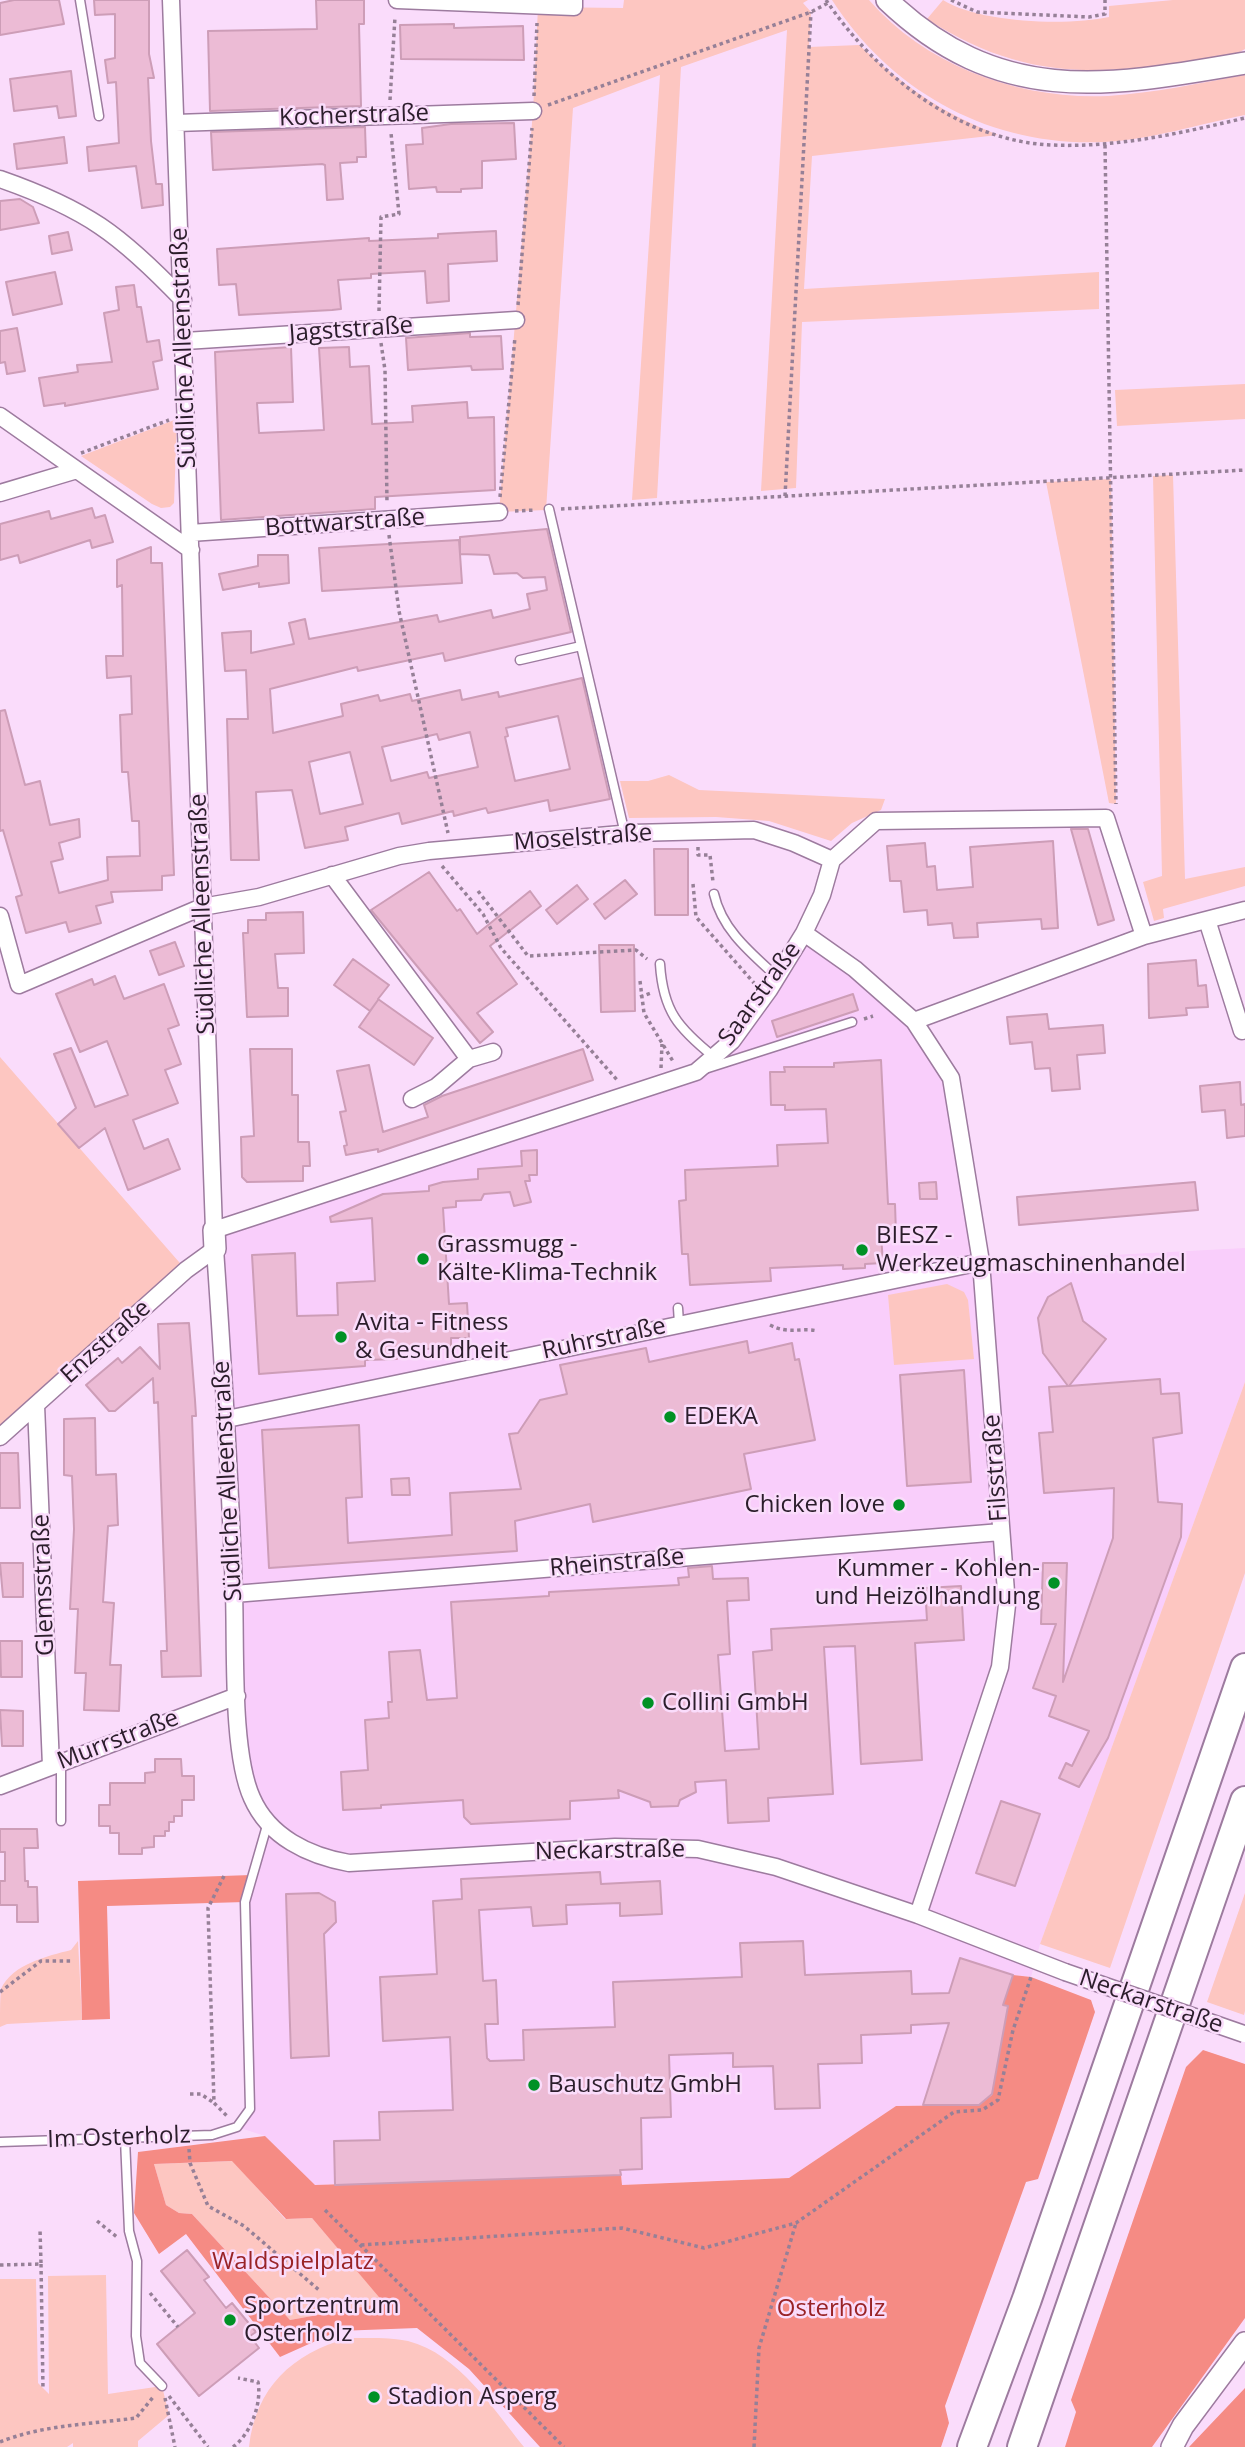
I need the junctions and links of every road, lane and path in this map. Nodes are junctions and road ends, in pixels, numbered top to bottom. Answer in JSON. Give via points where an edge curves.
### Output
{"nodes":[{"id":1,"x":80,"y":0,"type":"edge"},
{"id":2,"x":171,"y":0,"type":"edge"},
{"id":3,"x":574,"y":0,"type":"edge"},
{"id":4,"x":887,"y":0,"type":"edge"},
{"id":5,"x":951,"y":0,"type":"edge"},
{"id":6,"x":1105,"y":0,"type":"edge"},
{"id":7,"x":397,"y":1,"type":"edge"},
{"id":8,"x":827,"y":1,"type":"edge"},
{"id":9,"x":538,"y":7,"type":"junction"},
{"id":10,"x":811,"y":12,"type":"junction"},
{"id":11,"x":1245,"y":62,"type":"edge"},
{"id":12,"x":533,"y":111,"type":"junction"},
{"id":13,"x":389,"y":114,"type":"junction"},
{"id":14,"x":99,"y":116,"type":"dead end"},
{"id":15,"x":1245,"y":118,"type":"edge"},
{"id":16,"x":176,"y":123,"type":"junction"},
{"id":17,"x":1105,"y":145,"type":"junction"},
{"id":18,"x":0,"y":179,"type":"edge"},
{"id":19,"x":183,"y":300,"type":"junction"},
{"id":20,"x":516,"y":320,"type":"junction"},
{"id":21,"x":378,"y":329,"type":"junction"},
{"id":22,"x":185,"y":341,"type":"junction"},
{"id":23,"x":187,"y":413,"type":"junction"},
{"id":24,"x":0,"y":416,"type":"edge"},
{"id":25,"x":62,"y":460,"type":"junction"},
{"id":26,"x":77,"y":470,"type":"junction"},
{"id":27,"x":1245,"y":471,"type":"edge"},
{"id":28,"x":1111,"y":479,"type":"junction"},
{"id":29,"x":0,"y":493,"type":"edge"},
{"id":30,"x":785,"y":496,"type":"junction"},
{"id":31,"x":549,"y":509,"type":"junction"},
{"id":32,"x":499,"y":512,"type":"junction"},
{"id":33,"x":387,"y":521,"type":"junction"},
{"id":34,"x":190,"y":533,"type":"junction"},
{"id":35,"x":191,"y":550,"type":"junction"},
{"id":36,"x":581,"y":646,"type":"junction"},
{"id":37,"x":520,"y":660,"type":"dead end"},
{"id":38,"x":1106,"y":818,"type":"junction"},
{"id":39,"x":625,"y":834,"type":"junction"},
{"id":40,"x":451,"y":848,"type":"junction"},
{"id":41,"x":429,"y":851,"type":"junction"},
{"id":42,"x":698,"y":855,"type":"dead end"},
{"id":43,"x":832,"y":860,"type":"junction"},
{"id":44,"x":710,"y":869,"type":"dead end"},
{"id":45,"x":332,"y":875,"type":"junction"},
{"id":46,"x":478,"y":891,"type":"dead end"},
{"id":47,"x":714,"y":894,"type":"dead end"},
{"id":48,"x":202,"y":907,"type":"junction"},
{"id":49,"x":1245,"y":910,"type":"edge"},
{"id":50,"x":0,"y":916,"type":"edge"},
{"id":51,"x":1207,"y":920,"type":"junction"},
{"id":52,"x":804,"y":933,"type":"junction"},
{"id":53,"x":1144,"y":936,"type":"junction"},
{"id":54,"x":656,"y":964,"type":"joint"},
{"id":55,"x":776,"y":977,"type":"junction"},
{"id":56,"x":640,"y":981,"type":"dead end"},
{"id":57,"x":914,"y":1021,"type":"junction"},
{"id":58,"x":852,"y":1023,"type":"dead end"},
{"id":59,"x":1242,"y":1031,"type":"dead end"},
{"id":60,"x":494,"y":1052,"type":"dead end"},
{"id":61,"x":714,"y":1057,"type":"junction"},
{"id":62,"x":469,"y":1059,"type":"junction"},
{"id":63,"x":689,"y":1074,"type":"junction"},
{"id":64,"x":620,"y":1083,"type":"dead end"},
{"id":65,"x":412,"y":1099,"type":"dead end"},
{"id":66,"x":215,"y":1239,"type":"junction"},
{"id":67,"x":981,"y":1262,"type":"junction"},
{"id":68,"x":773,"y":1327,"type":"dead end"},
{"id":69,"x":818,"y":1331,"type":"dead end"},
{"id":70,"x":36,"y":1405,"type":"junction"},
{"id":71,"x":227,"y":1419,"type":"junction"},
{"id":72,"x":0,"y":1437,"type":"edge"},
{"id":73,"x":1001,"y":1532,"type":"junction"},
{"id":74,"x":234,"y":1594,"type":"junction"},
{"id":75,"x":1245,"y":1668,"type":"edge"},
{"id":76,"x":237,"y":1696,"type":"junction"},
{"id":77,"x":56,"y":1763,"type":"junction"},
{"id":78,"x":0,"y":1786,"type":"edge"},
{"id":79,"x":1245,"y":1801,"type":"edge"},
{"id":80,"x":61,"y":1821,"type":"dead end"},
{"id":81,"x":268,"y":1822,"type":"junction"},
{"id":82,"x":224,"y":1876,"type":"dead end"},
{"id":83,"x":919,"y":1914,"type":"junction"},
{"id":84,"x":1035,"y":1958,"type":"junction"},
{"id":85,"x":71,"y":1961,"type":"dead end"},
{"id":86,"x":0,"y":1992,"type":"edge"},
{"id":87,"x":1244,"y":2035,"type":"edge"},
{"id":88,"x":190,"y":2094,"type":"dead end"},
{"id":89,"x":214,"y":2104,"type":"junction"},
{"id":90,"x":237,"y":2127,"type":"junction"},
{"id":91,"x":189,"y":2136,"type":"junction"},
{"id":92,"x":125,"y":2138,"type":"junction"},
{"id":93,"x":0,"y":2143,"type":"edge"},
{"id":94,"x":325,"y":2210,"type":"dead end"},
{"id":95,"x":796,"y":2223,"type":"junction"},
{"id":96,"x":40,"y":2229,"type":"dead end"},
{"id":97,"x":361,"y":2245,"type":"junction"},
{"id":98,"x":0,"y":2264,"type":"edge"},
{"id":99,"x":41,"y":2264,"type":"junction"},
{"id":100,"x":136,"y":2287,"type":"junction"},
{"id":101,"x":319,"y":2290,"type":"dead end"},
{"id":102,"x":178,"y":2327,"type":"dead end"},
{"id":103,"x":1245,"y":2343,"type":"edge"},
{"id":104,"x":238,"y":2378,"type":"dead end"},
{"id":105,"x":162,"y":2386,"type":"junction"},
{"id":106,"x":43,"y":2389,"type":"dead end"},
{"id":107,"x":0,"y":2442,"type":"edge"},
{"id":108,"x":175,"y":2447,"type":"edge"},
{"id":109,"x":208,"y":2447,"type":"edge"},
{"id":110,"x":233,"y":2447,"type":"edge"},
{"id":111,"x":564,"y":2447,"type":"edge"},
{"id":112,"x":754,"y":2447,"type":"edge"},
{"id":113,"x":972,"y":2447,"type":"edge"},
{"id":114,"x":1022,"y":2447,"type":"edge"},
{"id":115,"x":1172,"y":2447,"type":"edge"}],
"edges":[{"from":1,"to":14,"type":"lane"},
{"from":2,"to":16,"type":"street","name":"Südliche Alleenstraße"},
{"from":3,"to":9,"type":"street","via":[[574,7]]},
{"from":4,"to":11,"type":"street","via":[[923,31],[961,53],[1011,73],[1048,81],[1124,82]]},
{"from":5,"to":6,"type":"path","via":[[977,12],[1089,17],[1105,14]]},
{"from":7,"to":9,"type":"street"},
{"from":7,"to":13,"type":"path"},
{"from":8,"to":10,"type":"path"},
{"from":8,"to":17,"type":"path","via":[[859,45],[900,82],[948,114],[998,135],[1048,145]]},
{"from":9,"to":12,"type":"path"},
{"from":10,"to":12,"type":"path"},
{"from":10,"to":30,"type":"path"},
{"from":12,"to":13,"type":"street","name":"Kocherstraße"},
{"from":12,"to":20,"type":"path"},
{"from":13,"to":16,"type":"street","name":"Kocherstraße"},
{"from":13,"to":21,"type":"path","via":[[399,214],[381,217]]},
{"from":15,"to":17,"type":"path"},
{"from":16,"to":19,"type":"street","name":"Südliche Alleenstraße"},
{"from":17,"to":28,"type":"path"},
{"from":18,"to":19,"type":"street","via":[[87,215],[127,243]]},
{"from":19,"to":22,"type":"street","name":"Südliche Alleenstraße"},
{"from":20,"to":21,"type":"street","name":"Jagststraße"},
{"from":20,"to":32,"type":"path"},
{"from":21,"to":22,"type":"street","name":"Jagststraße"},
{"from":21,"to":33,"type":"path","via":[[385,370]]},
{"from":22,"to":23,"type":"street","name":"Südliche Alleenstraße"},
{"from":23,"to":25,"type":"path"},
{"from":23,"to":34,"type":"street","name":"Südliche Alleenstraße"},
{"from":24,"to":25,"type":"street"},
{"from":25,"to":26,"type":"street"},
{"from":26,"to":29,"type":"street"},
{"from":26,"to":35,"type":"street"},
{"from":27,"to":28,"type":"path"},
{"from":28,"to":30,"type":"path"},
{"from":28,"to":38,"type":"path","via":[[1116,804]]},
{"from":30,"to":31,"type":"path"},
{"from":31,"to":32,"type":"path"},
{"from":31,"to":36,"type":"lane"},
{"from":32,"to":33,"type":"street","name":"Bottwarstraße"},
{"from":33,"to":34,"type":"street","name":"Bottwarstraße"},
{"from":33,"to":40,"type":"path","via":[[399,611]]},
{"from":34,"to":35,"type":"street","name":"Südliche Alleenstraße"},
{"from":35,"to":48,"type":"street","name":"Südliche Alleenstraße"},
{"from":36,"to":37,"type":"lane"},
{"from":36,"to":39,"type":"lane"},
{"from":38,"to":43,"type":"street","via":[[876,821]]},
{"from":38,"to":53,"type":"street"},
{"from":39,"to":40,"type":"street","name":"Moselstraße"},
{"from":39,"to":43,"type":"street","name":"Moselstraße","via":[[754,830]]},
{"from":40,"to":41,"type":"street","name":"Moselstraße"},
{"from":41,"to":45,"type":"street","name":"Moselstraße"},
{"from":41,"to":64,"type":"path","via":[[483,914],[501,948]]},
{"from":42,"to":44,"type":"path","via":[[710,855]]},
{"from":43,"to":52,"type":"street","name":"Saarstraße"},
{"from":45,"to":48,"type":"street","name":"Moselstraße","via":[[259,897]]},
{"from":45,"to":62,"type":"street"},
{"from":46,"to":54,"type":"path","via":[[528,956],[636,950]]},
{"from":47,"to":55,"type":"lane","via":[[729,929]]},
{"from":48,"to":50,"type":"street","name":"Moselstraße","via":[[19,985]]},
{"from":48,"to":66,"type":"street","name":"Südliche Alleenstraße"},
{"from":49,"to":51,"type":"street"},
{"from":51,"to":53,"type":"street"},
{"from":51,"to":59,"type":"street"},
{"from":52,"to":55,"type":"street","name":"Saarstraße"},
{"from":52,"to":57,"type":"street","name":"Filsstraße","via":[[855,969]]},
{"from":53,"to":57,"type":"street"},
{"from":54,"to":61,"type":"lane","via":[[665,1003],[675,1020]]},
{"from":55,"to":61,"type":"street","name":"Saarstraße","via":[[732,1041]]},
{"from":56,"to":63,"type":"path","via":[[643,1013]]},
{"from":57,"to":67,"type":"street","name":"Filsstraße","via":[[951,1079]]},
{"from":58,"to":63,"type":"lane"},
{"from":60,"to":62,"type":"street"},
{"from":61,"to":63,"type":"street","name":"Saarstraße"},
{"from":62,"to":65,"type":"street","via":[[436,1087]]},
{"from":63,"to":66,"type":"street","name":"Saarstraße"},
{"from":66,"to":70,"type":"street","name":"Enzstraße"},
{"from":66,"to":71,"type":"street","name":"Südliche Alleenstraße"},
{"from":67,"to":71,"type":"street","name":"Ruhrstraße","via":[[679,1315]]},
{"from":67,"to":73,"type":"street","name":"Filsstraße"},
{"from":68,"to":69,"type":"path","via":[[788,1332]]},
{"from":70,"to":72,"type":"street","name":"Enzstraße"},
{"from":70,"to":77,"type":"street","name":"Glemsstraße"},
{"from":71,"to":74,"type":"street","name":"Südliche Alleenstraße"},
{"from":73,"to":74,"type":"street","name":"Rheinstraße"},
{"from":73,"to":83,"type":"street","name":"Filsstraße","via":[[1007,1605],[1000,1667]]},
{"from":74,"to":76,"type":"street","name":"Südliche Alleenstraße"},
{"from":75,"to":113,"type":"highway"},
{"from":76,"to":77,"type":"street","name":"Murrstraße"},
{"from":76,"to":81,"type":"street","name":"Südliche Alleenstraße","via":[[247,1783]]},
{"from":77,"to":78,"type":"street","name":"Murrstraße"},
{"from":77,"to":80,"type":"lane"},
{"from":79,"to":114,"type":"highway"},
{"from":81,"to":83,"type":"street","name":"Neckarstraße","via":[[304,1850],[349,1863],[615,1847],[698,1849],[776,1867]]},
{"from":81,"to":90,"type":"lane","via":[[245,1902],[250,2109]]},
{"from":82,"to":89,"type":"path","via":[[208,1908]]},
{"from":83,"to":84,"type":"street","name":"Neckarstraße"},
{"from":84,"to":87,"type":"street","name":"Neckarstraße","bridge":true},
{"from":84,"to":95,"type":"path","via":[[1013,2030],[999,2100],[982,2110],[954,2112]]},
{"from":85,"to":86,"type":"path","via":[[41,1961]]},
{"from":88,"to":89,"type":"path","via":[[201,2094]]},
{"from":89,"to":90,"type":"path"},
{"from":90,"to":91,"type":"lane","name":"Im Osterholz"},
{"from":91,"to":92,"type":"lane","name":"Im Osterholz"},
{"from":91,"to":101,"type":"path","via":[[190,2163],[208,2206],[244,2226]]},
{"from":92,"to":93,"type":"lane","name":"Im Osterholz"},
{"from":92,"to":100,"type":"lane"},
{"from":94,"to":97,"type":"path"},
{"from":95,"to":97,"type":"path","via":[[704,2248],[622,2228]]},
{"from":95,"to":112,"type":"path","via":[[759,2348]]},
{"from":96,"to":99,"type":"path"},
{"from":97,"to":111,"type":"path"},
{"from":98,"to":99,"type":"path"},
{"from":99,"to":106,"type":"path"},
{"from":100,"to":102,"type":"path","via":[[148,2290]]},
{"from":100,"to":105,"type":"lane","via":[[140,2363]]},
{"from":103,"to":115,"type":"street"},
{"from":104,"to":110,"type":"path","via":[[258,2382],[260,2393],[249,2430]]},
{"from":105,"to":107,"type":"path","via":[[136,2418]]},
{"from":105,"to":108,"type":"path"},
{"from":105,"to":109,"type":"path"}]}
